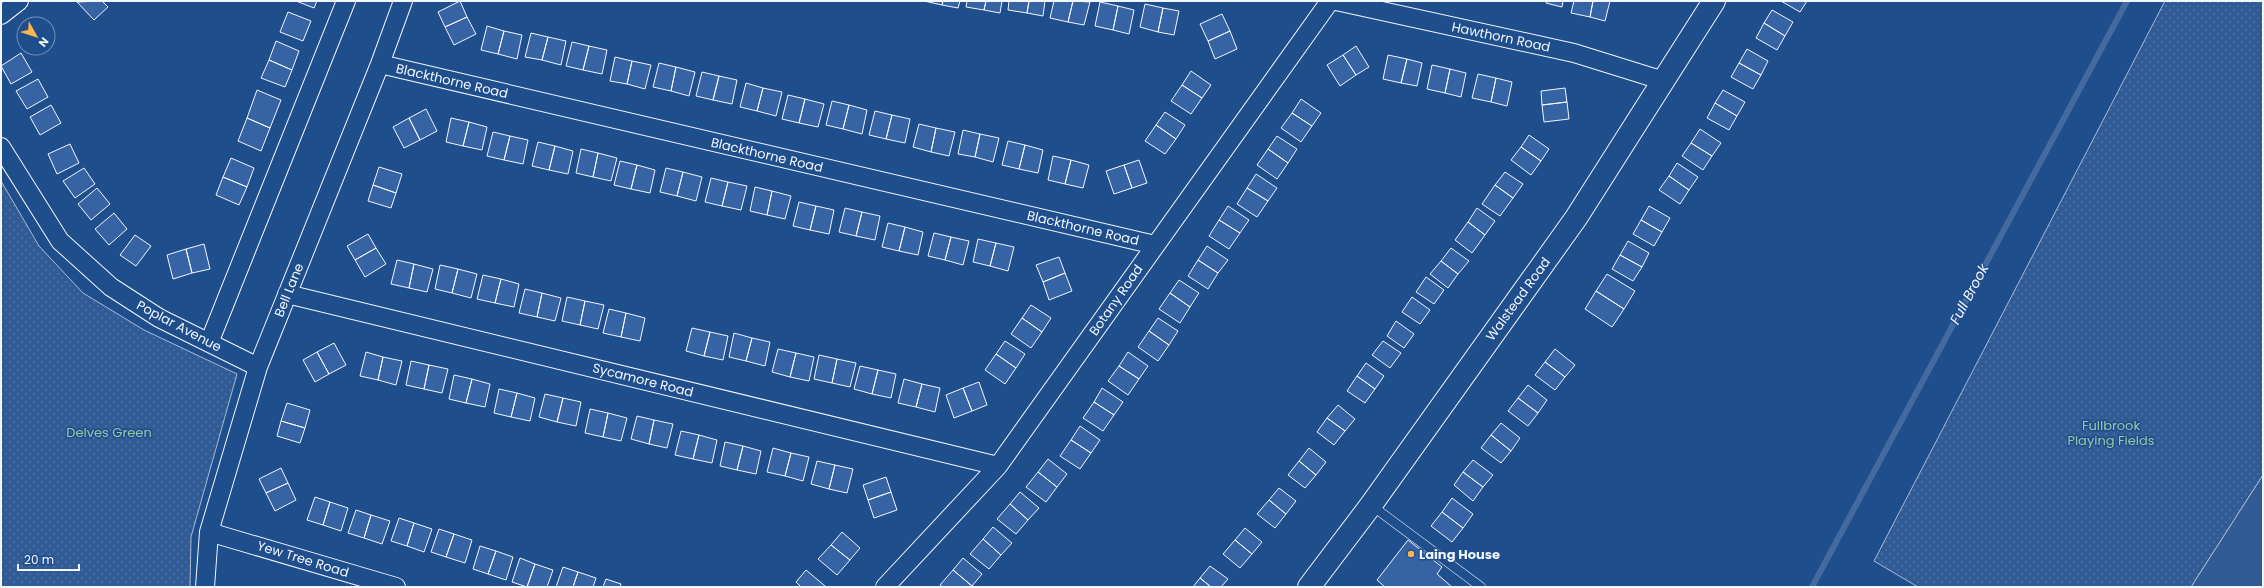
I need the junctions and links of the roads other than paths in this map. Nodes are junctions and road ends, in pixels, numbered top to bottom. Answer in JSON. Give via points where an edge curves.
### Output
{"nodes":[{"id":1,"x":19,"y":1,"type":"edge"},
{"id":2,"x":346,"y":1,"type":"edge"},
{"id":3,"x":403,"y":1,"type":"edge"},
{"id":4,"x":1330,"y":1,"type":"edge"},
{"id":5,"x":1336,"y":1,"type":"edge"},
{"id":6,"x":1714,"y":1,"type":"edge"},
{"id":7,"x":1,"y":15,"type":"edge"},
{"id":8,"x":380,"y":64,"type":"junction"},
{"id":9,"x":1664,"y":81,"type":"junction"},
{"id":10,"x":1,"y":147,"type":"edge"},
{"id":11,"x":1155,"y":245,"type":"junction"},
{"id":12,"x":287,"y":294,"type":"junction"},
{"id":13,"x":209,"y":343,"type":"junction"},
{"id":14,"x":258,"y":367,"type":"junction"},
{"id":15,"x":998,"y":466,"type":"junction"},
{"id":16,"x":1371,"y":505,"type":"junction"},
{"id":17,"x":209,"y":532,"type":"junction"},
{"id":18,"x":205,"y":587,"type":"edge"},
{"id":19,"x":396,"y":587,"type":"edge"},
{"id":20,"x":885,"y":587,"type":"edge"},
{"id":21,"x":1309,"y":587,"type":"edge"},
{"id":22,"x":1481,"y":587,"type":"edge"}],
"edges":[{"from":1,"to":7,"type":"street"},
{"from":2,"to":13,"type":"street"},
{"from":3,"to":8,"type":"street","name":"Bell Lane"},
{"from":4,"to":11,"type":"street","name":"Botany Road"},
{"from":5,"to":9,"type":"street","name":"Hawthorn Road","via":[[1574,53]]},
{"from":6,"to":9,"type":"street","name":"Walstead Road"},
{"from":8,"to":11,"type":"street","name":"Blackthorne Road"},
{"from":8,"to":12,"type":"street","name":"Bell Lane"},
{"from":9,"to":16,"type":"street","name":"Walstead Road","via":[[1576,218]]},
{"from":10,"to":13,"type":"street","name":"Poplar Avenue","via":[[60,241],[111,287],[158,318]]},
{"from":11,"to":15,"type":"street","name":"Botany Road"},
{"from":12,"to":14,"type":"street","name":"Bell Lane"},
{"from":12,"to":15,"type":"street","name":"Sycamore Road"},
{"from":13,"to":14,"type":"street","name":"Poplar Avenue"},
{"from":14,"to":17,"type":"street","name":"Bell Lane"},
{"from":15,"to":20,"type":"street","name":"Botany Road"},
{"from":16,"to":21,"type":"street","name":"Walstead Road"},
{"from":16,"to":22,"type":"lane"},
{"from":17,"to":18,"type":"street","name":"Bell Lane"},
{"from":17,"to":19,"type":"street","name":"Yew Tree Road"}]}
